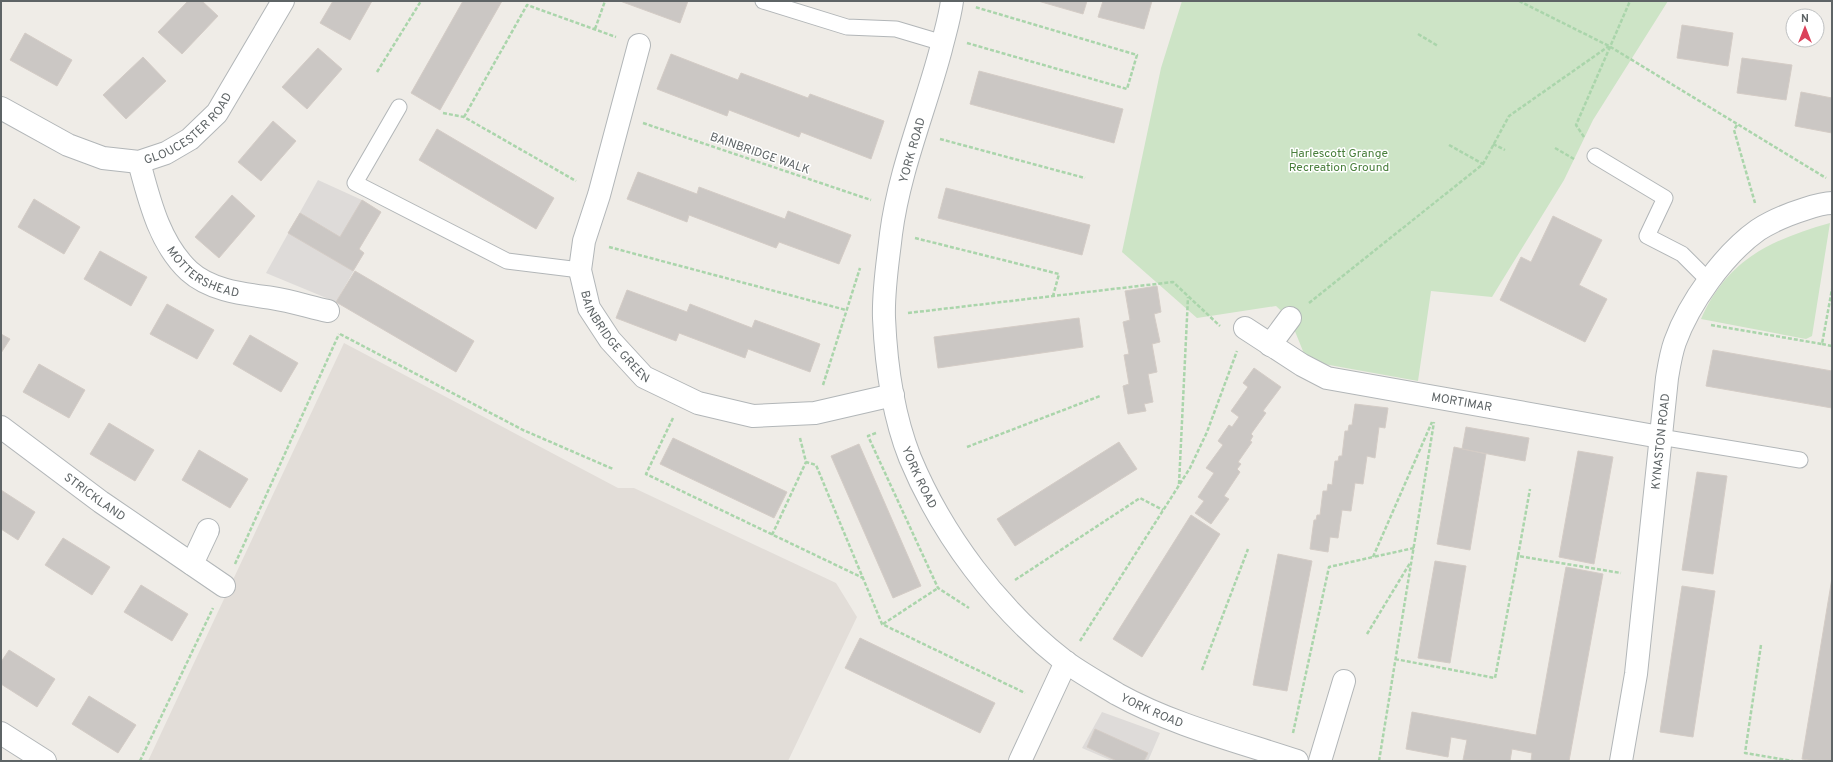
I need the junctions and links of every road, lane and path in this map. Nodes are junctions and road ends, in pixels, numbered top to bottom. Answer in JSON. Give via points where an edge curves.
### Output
{"nodes":[{"id":1,"x":283,"y":1,"type":"edge"},
{"id":2,"x":421,"y":1,"type":"edge"},
{"id":3,"x":605,"y":1,"type":"edge"},
{"id":4,"x":763,"y":1,"type":"edge"},
{"id":5,"x":1519,"y":1,"type":"edge"},
{"id":6,"x":1630,"y":1,"type":"edge"},
{"id":7,"x":961,"y":3,"type":"edge"},
{"id":8,"x":595,"y":30,"type":"junction"},
{"id":9,"x":1418,"y":34,"type":"dead end"},
{"id":10,"x":943,"y":40,"type":"junction"},
{"id":11,"x":639,"y":45,"type":"joint"},
{"id":12,"x":1438,"y":46,"type":"dead end"},
{"id":13,"x":1609,"y":46,"type":"junction"},
{"id":14,"x":377,"y":72,"type":"dead end"},
{"id":15,"x":399,"y":107,"type":"dead end"},
{"id":16,"x":1,"y":108,"type":"edge"},
{"id":17,"x":443,"y":113,"type":"dead end"},
{"id":18,"x":620,"y":115,"type":"junction"},
{"id":19,"x":464,"y":116,"type":"junction"},
{"id":20,"x":1737,"y":125,"type":"junction"},
{"id":21,"x":916,"y":133,"type":"junction"},
{"id":22,"x":1493,"y":144,"type":"junction"},
{"id":23,"x":1449,"y":145,"type":"dead end"},
{"id":24,"x":1505,"y":150,"type":"dead end"},
{"id":25,"x":1595,"y":156,"type":"joint"},
{"id":26,"x":139,"y":162,"type":"junction"},
{"id":27,"x":1483,"y":164,"type":"junction"},
{"id":28,"x":1085,"y":178,"type":"dead end"},
{"id":29,"x":1832,"y":181,"type":"edge"},
{"id":30,"x":599,"y":195,"type":"junction"},
{"id":31,"x":1832,"y":203,"type":"edge"},
{"id":32,"x":896,"y":208,"type":"junction"},
{"id":33,"x":1766,"y":226,"type":"junction"},
{"id":34,"x":891,"y":232,"type":"junction"},
{"id":35,"x":584,"y":241,"type":"junction"},
{"id":36,"x":860,"y":267,"type":"dead end"},
{"id":37,"x":580,"y":270,"type":"junction"},
{"id":38,"x":1709,"y":281,"type":"junction"},
{"id":39,"x":1832,"y":289,"type":"edge"},
{"id":40,"x":1053,"y":296,"type":"junction"},
{"id":41,"x":1188,"y":296,"type":"junction"},
{"id":42,"x":846,"y":310,"type":"junction"},
{"id":43,"x":328,"y":311,"type":"joint"},
{"id":44,"x":884,"y":315,"type":"junction"},
{"id":45,"x":1290,"y":318,"type":"joint"},
{"id":46,"x":1685,"y":320,"type":"junction"},
{"id":47,"x":1222,"y":328,"type":"dead end"},
{"id":48,"x":1245,"y":328,"type":"joint"},
{"id":49,"x":340,"y":334,"type":"junction"},
{"id":50,"x":1822,"y":344,"type":"junction"},
{"id":51,"x":1270,"y":345,"type":"junction"},
{"id":52,"x":1832,"y":346,"type":"edge"},
{"id":53,"x":893,"y":395,"type":"junction"},
{"id":54,"x":684,"y":396,"type":"junction"},
{"id":55,"x":1100,"y":396,"type":"dead end"},
{"id":56,"x":805,"y":413,"type":"junction"},
{"id":57,"x":1,"y":427,"type":"edge"},
{"id":58,"x":879,"y":432,"type":"dead end"},
{"id":59,"x":1660,"y":438,"type":"junction"},
{"id":60,"x":967,"y":446,"type":"dead end"},
{"id":61,"x":1800,"y":460,"type":"dead end"},
{"id":62,"x":806,"y":462,"type":"junction"},
{"id":63,"x":613,"y":469,"type":"dead end"},
{"id":64,"x":1179,"y":485,"type":"junction"},
{"id":65,"x":1530,"y":489,"type":"dead end"},
{"id":66,"x":1163,"y":510,"type":"junction"},
{"id":67,"x":208,"y":530,"type":"dead end"},
{"id":68,"x":772,"y":535,"type":"junction"},
{"id":69,"x":1414,"y":548,"type":"junction"},
{"id":70,"x":1248,"y":549,"type":"dead end"},
{"id":71,"x":1373,"y":556,"type":"junction"},
{"id":72,"x":1518,"y":556,"type":"junction"},
{"id":73,"x":1411,"y":561,"type":"junction"},
{"id":74,"x":192,"y":564,"type":"junction"},
{"id":75,"x":1646,"y":577,"type":"junction"},
{"id":76,"x":863,"y":579,"type":"junction"},
{"id":77,"x":224,"y":586,"type":"junction"},
{"id":78,"x":938,"y":588,"type":"junction"},
{"id":79,"x":994,"y":593,"type":"junction"},
{"id":80,"x":969,"y":608,"type":"dead end"},
{"id":81,"x":882,"y":624,"type":"junction"},
{"id":82,"x":1367,"y":634,"type":"dead end"},
{"id":83,"x":1761,"y":645,"type":"dead end"},
{"id":84,"x":1395,"y":659,"type":"junction"},
{"id":85,"x":1066,"y":662,"type":"junction"},
{"id":86,"x":1202,"y":670,"type":"dead end"},
{"id":87,"x":1344,"y":681,"type":"dead end"},
{"id":88,"x":1047,"y":704,"type":"junction"},
{"id":89,"x":1,"y":734,"type":"edge"},
{"id":90,"x":1292,"y":760,"type":"edge"},
{"id":91,"x":45,"y":761,"type":"edge"},
{"id":92,"x":140,"y":761,"type":"edge"},
{"id":93,"x":1020,"y":761,"type":"edge"},
{"id":94,"x":1320,"y":761,"type":"edge"},
{"id":95,"x":1379,"y":761,"type":"edge"},
{"id":96,"x":1621,"y":761,"type":"edge"},
{"id":97,"x":1793,"y":761,"type":"edge"}],
"edges":[{"from":1,"to":26,"type":"street","name":"GLOUCESTER ROAD","via":[[218,113],[190,140],[166,153]]},
{"from":2,"to":14,"type":"path"},
{"from":3,"to":8,"type":"path"},
{"from":4,"to":10,"type":"lane","via":[[847,27],[896,29]]},
{"from":5,"to":13,"type":"path"},
{"from":6,"to":13,"type":"path"},
{"from":7,"to":10,"type":"street","name":"YORK ROAD"},
{"from":7,"to":10,"type":"path","via":[[1137,55],[1127,89]]},
{"from":8,"to":11,"type":"path"},
{"from":8,"to":19,"type":"path","via":[[527,5]]},
{"from":9,"to":12,"type":"path"},
{"from":10,"to":21,"type":"street","name":"YORK ROAD"},
{"from":11,"to":18,"type":"street","name":"BAINBRIDGE GREEN"},
{"from":13,"to":20,"type":"path"},
{"from":13,"to":22,"type":"path","via":[[1509,116]]},
{"from":13,"to":25,"type":"path","via":[[1576,125]]},
{"from":15,"to":37,"type":"lane","via":[[355,183],[507,261]]},
{"from":16,"to":26,"type":"street","name":"GLOUCESTER ROAD","via":[[68,145],[103,158]]},
{"from":17,"to":19,"type":"path"},
{"from":18,"to":30,"type":"street","name":"BAINBRIDGE GREEN"},
{"from":18,"to":32,"type":"path","name":"BAINBRIDGE WALK"},
{"from":19,"to":30,"type":"path"},
{"from":20,"to":29,"type":"path"},
{"from":20,"to":33,"type":"path","via":[[1734,130],[1755,204]]},
{"from":21,"to":28,"type":"path"},
{"from":21,"to":32,"type":"street","name":"YORK ROAD"},
{"from":22,"to":24,"type":"path"},
{"from":22,"to":27,"type":"path"},
{"from":23,"to":27,"type":"path"},
{"from":25,"to":38,"type":"lane","via":[[1665,198],[1647,236],[1682,254]]},
{"from":26,"to":43,"type":"street","name":"MOTTERSHEAD","via":[[158,223],[170,247],[189,271],[210,284],[244,295],[272,298]]},
{"from":27,"to":45,"type":"path"},
{"from":30,"to":35,"type":"street","name":"BAINBRIDGE GREEN"},
{"from":31,"to":33,"type":"street","name":"KYNASTON ROAD","via":[[1791,213]]},
{"from":32,"to":34,"type":"street","name":"YORK ROAD"},
{"from":33,"to":38,"type":"street","name":"KYNASTON ROAD","via":[[1732,254]]},
{"from":34,"to":40,"type":"path","via":[[1059,274]]},
{"from":34,"to":44,"type":"street","name":"YORK ROAD"},
{"from":35,"to":37,"type":"street","name":"BAINBRIDGE GREEN"},
{"from":35,"to":42,"type":"path"},
{"from":36,"to":42,"type":"path"},
{"from":37,"to":54,"type":"street","name":"BAINBRIDGE GREEN","via":[[588,308],[610,340],[644,377]]},
{"from":38,"to":46,"type":"street","name":"KYNASTON ROAD"},
{"from":39,"to":50,"type":"path"},
{"from":40,"to":41,"type":"path","via":[[1173,282]]},
{"from":40,"to":44,"type":"path"},
{"from":41,"to":47,"type":"path"},
{"from":41,"to":64,"type":"path"},
{"from":42,"to":56,"type":"path"},
{"from":43,"to":49,"type":"path"},
{"from":44,"to":53,"type":"street","name":"YORK ROAD"},
{"from":45,"to":51,"type":"street"},
{"from":46,"to":50,"type":"path"},
{"from":46,"to":59,"type":"street","name":"KYNASTON ROAD","via":[[1675,342],[1667,378]]},
{"from":48,"to":51,"type":"street","name":"MORTIMAR"},
{"from":48,"to":64,"type":"path","via":[[1207,432]]},
{"from":49,"to":63,"type":"path","via":[[523,430]]},
{"from":49,"to":77,"type":"path"},
{"from":50,"to":52,"type":"path"},
{"from":51,"to":59,"type":"street","name":"MORTIMAR","via":[[1327,378]]},
{"from":53,"to":56,"type":"street","name":"BAINBRIDGE GREEN"},
{"from":53,"to":79,"type":"street","name":"YORK ROAD","via":[[910,457],[930,500],[956,543]]},
{"from":54,"to":56,"type":"street","name":"BAINBRIDGE GREEN","via":[[698,403],[753,416]]},
{"from":54,"to":68,"type":"path","via":[[646,474]]},
{"from":55,"to":60,"type":"path"},
{"from":56,"to":62,"type":"path"},
{"from":57,"to":74,"type":"street","name":"STRICKLAND","via":[[101,502]]},
{"from":58,"to":78,"type":"path","via":[[868,436]]},
{"from":59,"to":61,"type":"lane"},
{"from":59,"to":75,"type":"street","name":"KYNASTON ROAD"},
{"from":62,"to":68,"type":"path"},
{"from":62,"to":76,"type":"path","via":[[816,464]]},
{"from":64,"to":66,"type":"path"},
{"from":65,"to":72,"type":"path"},
{"from":66,"to":79,"type":"path","via":[[1140,498]]},
{"from":66,"to":85,"type":"path"},
{"from":67,"to":74,"type":"street"},
{"from":68,"to":76,"type":"path"},
{"from":69,"to":71,"type":"path"},
{"from":69,"to":71,"type":"path","via":[[1435,416]]},
{"from":69,"to":73,"type":"path"},
{"from":70,"to":86,"type":"path"},
{"from":71,"to":90,"type":"path","via":[[1329,567]]},
{"from":72,"to":75,"type":"path"},
{"from":72,"to":84,"type":"path","via":[[1495,678]]},
{"from":73,"to":82,"type":"path"},
{"from":73,"to":84,"type":"path"},
{"from":74,"to":77,"type":"street","name":"STRICKLAND"},
{"from":75,"to":96,"type":"street","name":"KYNASTON ROAD","via":[[1636,674]]},
{"from":76,"to":81,"type":"path"},
{"from":77,"to":92,"type":"path"},
{"from":78,"to":80,"type":"path"},
{"from":78,"to":81,"type":"path"},
{"from":79,"to":85,"type":"street","name":"YORK ROAD","via":[[1024,626]]},
{"from":81,"to":88,"type":"path"},
{"from":83,"to":97,"type":"path","via":[[1745,753]]},
{"from":84,"to":95,"type":"path"},
{"from":85,"to":88,"type":"street"},
{"from":85,"to":90,"type":"street","name":"YORK ROAD","via":[[1118,694],[1180,723]]},
{"from":87,"to":94,"type":"street"},
{"from":88,"to":93,"type":"street"},
{"from":89,"to":91,"type":"street"}]}
